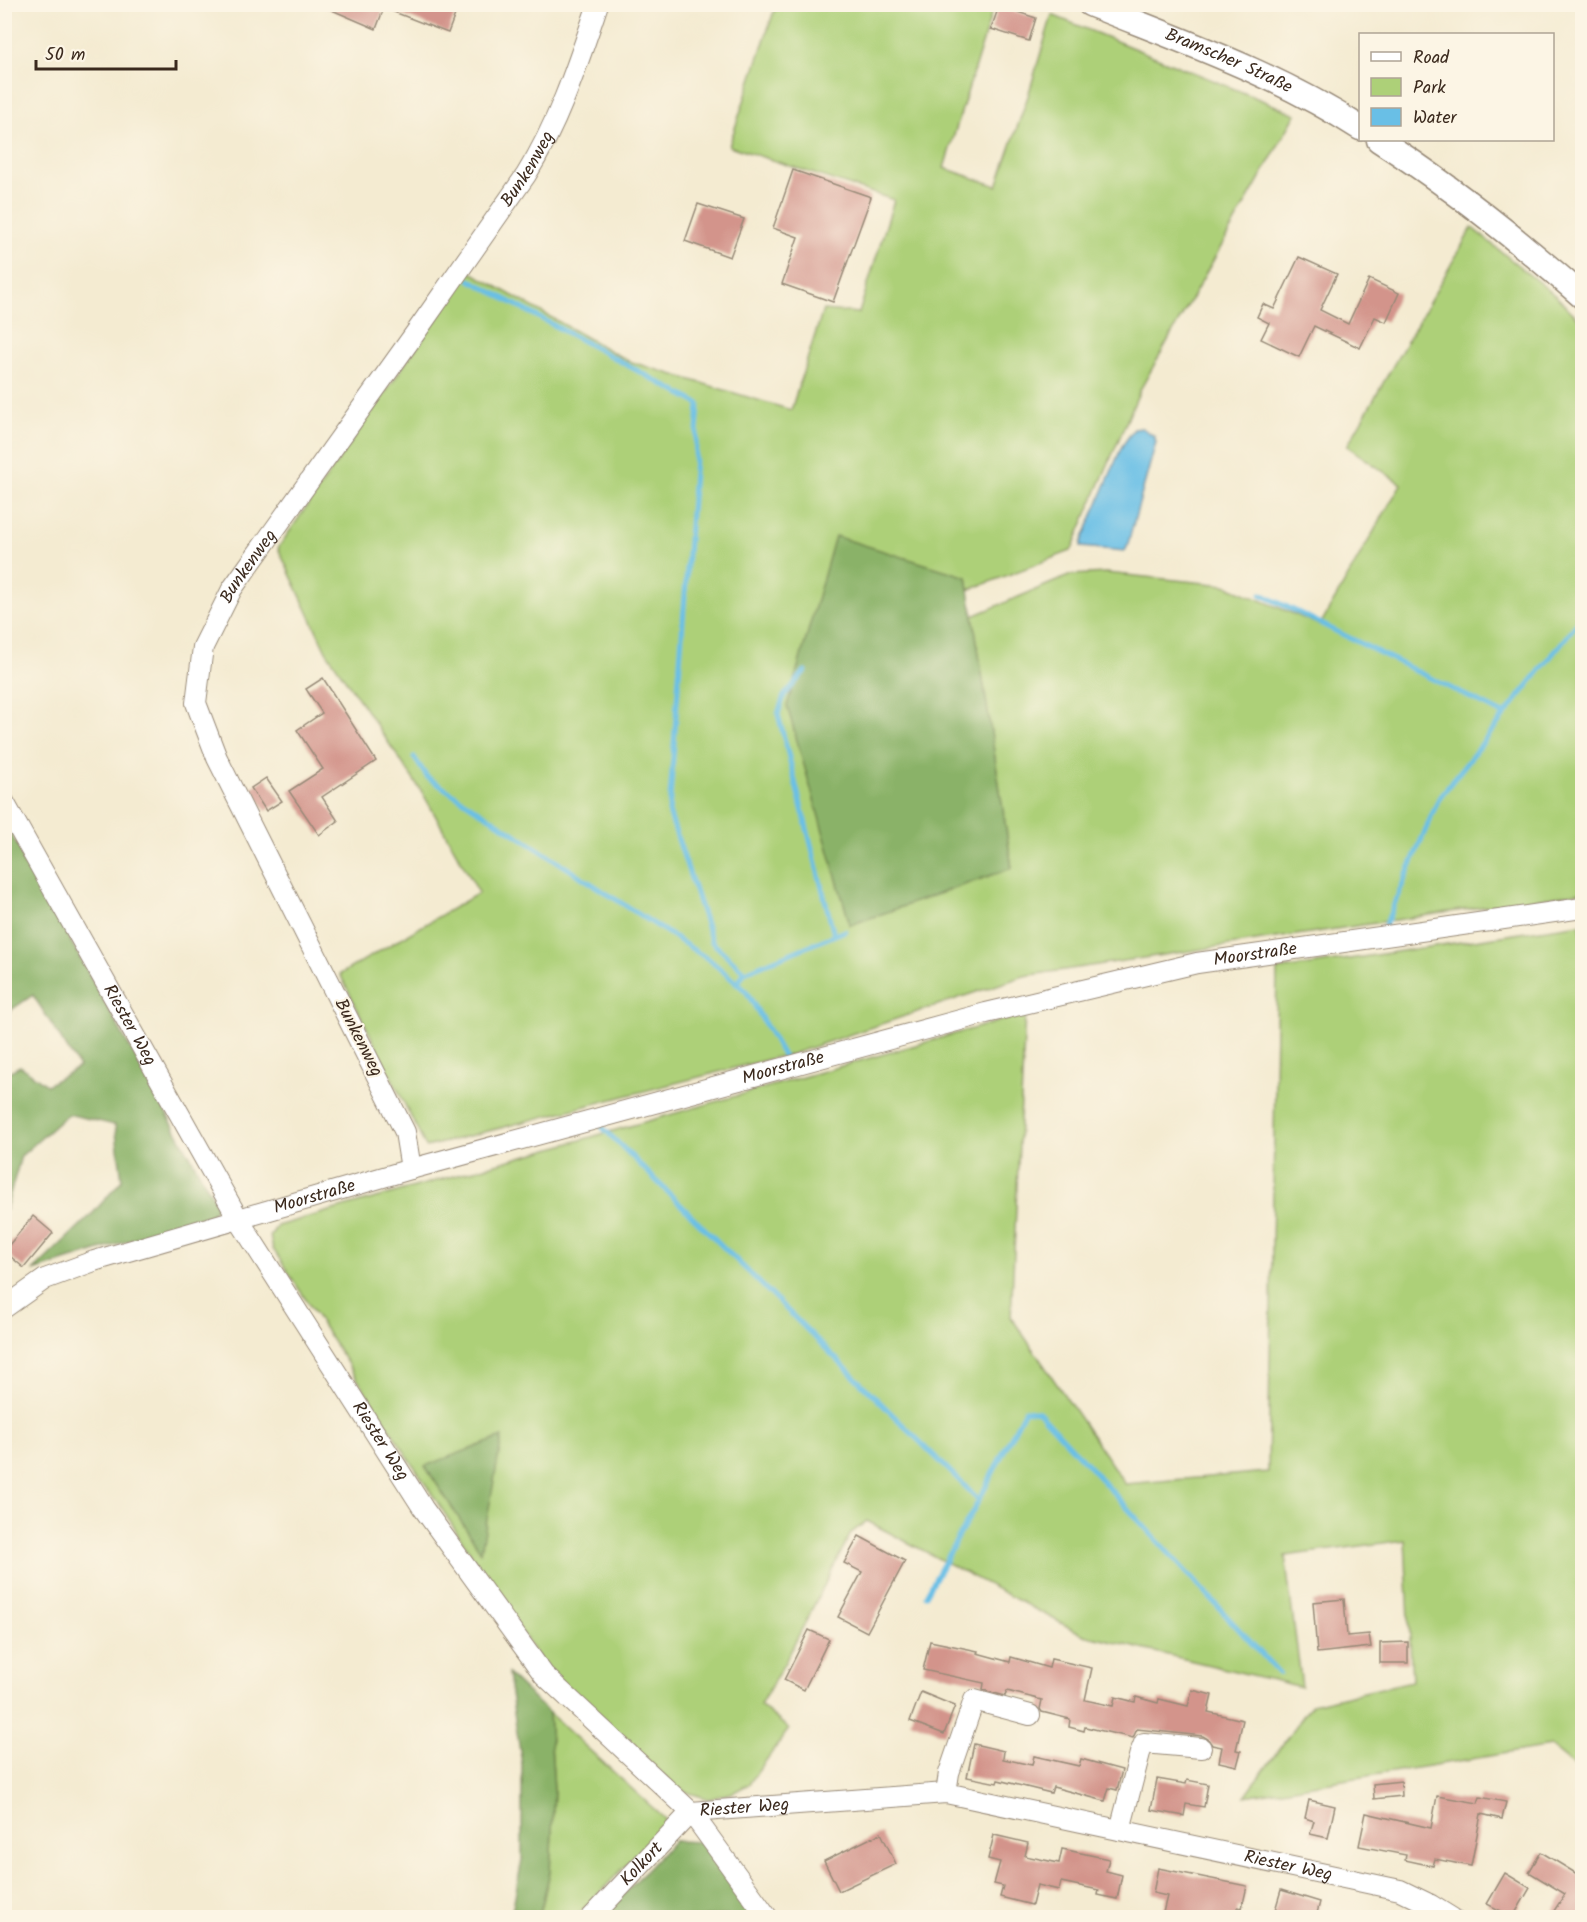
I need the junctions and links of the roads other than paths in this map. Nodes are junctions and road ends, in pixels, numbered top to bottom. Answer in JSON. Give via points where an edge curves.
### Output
{"nodes":[{"id":1,"x":598,"y":4,"type":"edge"},
{"id":2,"x":1090,"y":4,"type":"edge"},
{"id":3,"x":1359,"y":127,"type":"edge"},
{"id":4,"x":1381,"y":141,"type":"edge"},
{"id":5,"x":1582,"y":296,"type":"edge"},
{"id":6,"x":4,"y":802,"type":"edge"},
{"id":7,"x":1582,"y":908,"type":"edge"},
{"id":8,"x":411,"y":1169,"type":"junction"},
{"id":9,"x":239,"y":1220,"type":"junction"},
{"id":10,"x":4,"y":1308,"type":"edge"},
{"id":11,"x":1030,"y":1715,"type":"dead end"},
{"id":12,"x":1201,"y":1748,"type":"dead end"},
{"id":13,"x":946,"y":1793,"type":"junction"},
{"id":14,"x":691,"y":1812,"type":"junction"},
{"id":15,"x":1120,"y":1830,"type":"junction"},
{"id":16,"x":1429,"y":1911,"type":"edge"},
{"id":17,"x":591,"y":1917,"type":"edge"},
{"id":18,"x":768,"y":1917,"type":"edge"},
{"id":19,"x":1452,"y":1917,"type":"edge"}],
"edges":[{"from":1,"to":8,"type":"street","name":"Bunkenweg","via":[[571,84],[543,148],[232,589],[203,647],[196,703],[217,758],[405,1132]]},
{"from":2,"to":3,"type":"street","name":"Bramscher Straße","via":[[1245,66],[1337,112]]},
{"from":4,"to":5,"type":"street","via":[[1516,238]]},
{"from":6,"to":9,"type":"street","name":"Riester Weg"},
{"from":7,"to":8,"type":"street","name":"Moorstraße","via":[[1197,963],[986,1013]]},
{"from":8,"to":9,"type":"street","name":"Moorstraße"},
{"from":9,"to":10,"type":"street","name":"Moorstraße","via":[[60,1272]]},
{"from":9,"to":14,"type":"street","name":"Riester Weg","via":[[423,1508],[544,1675]]},
{"from":11,"to":13,"type":"street","via":[[974,1700]]},
{"from":12,"to":15,"type":"street","via":[[1144,1743]]},
{"from":13,"to":14,"type":"street","name":"Riester Weg"},
{"from":13,"to":15,"type":"street","name":"Riester Weg"},
{"from":14,"to":17,"type":"street","name":"Kolkort"},
{"from":14,"to":18,"type":"street"},
{"from":15,"to":16,"type":"street","name":"Riester Weg","via":[[1400,1890]]},
{"from":16,"to":19,"type":"street","name":"Riester Weg"}]}
